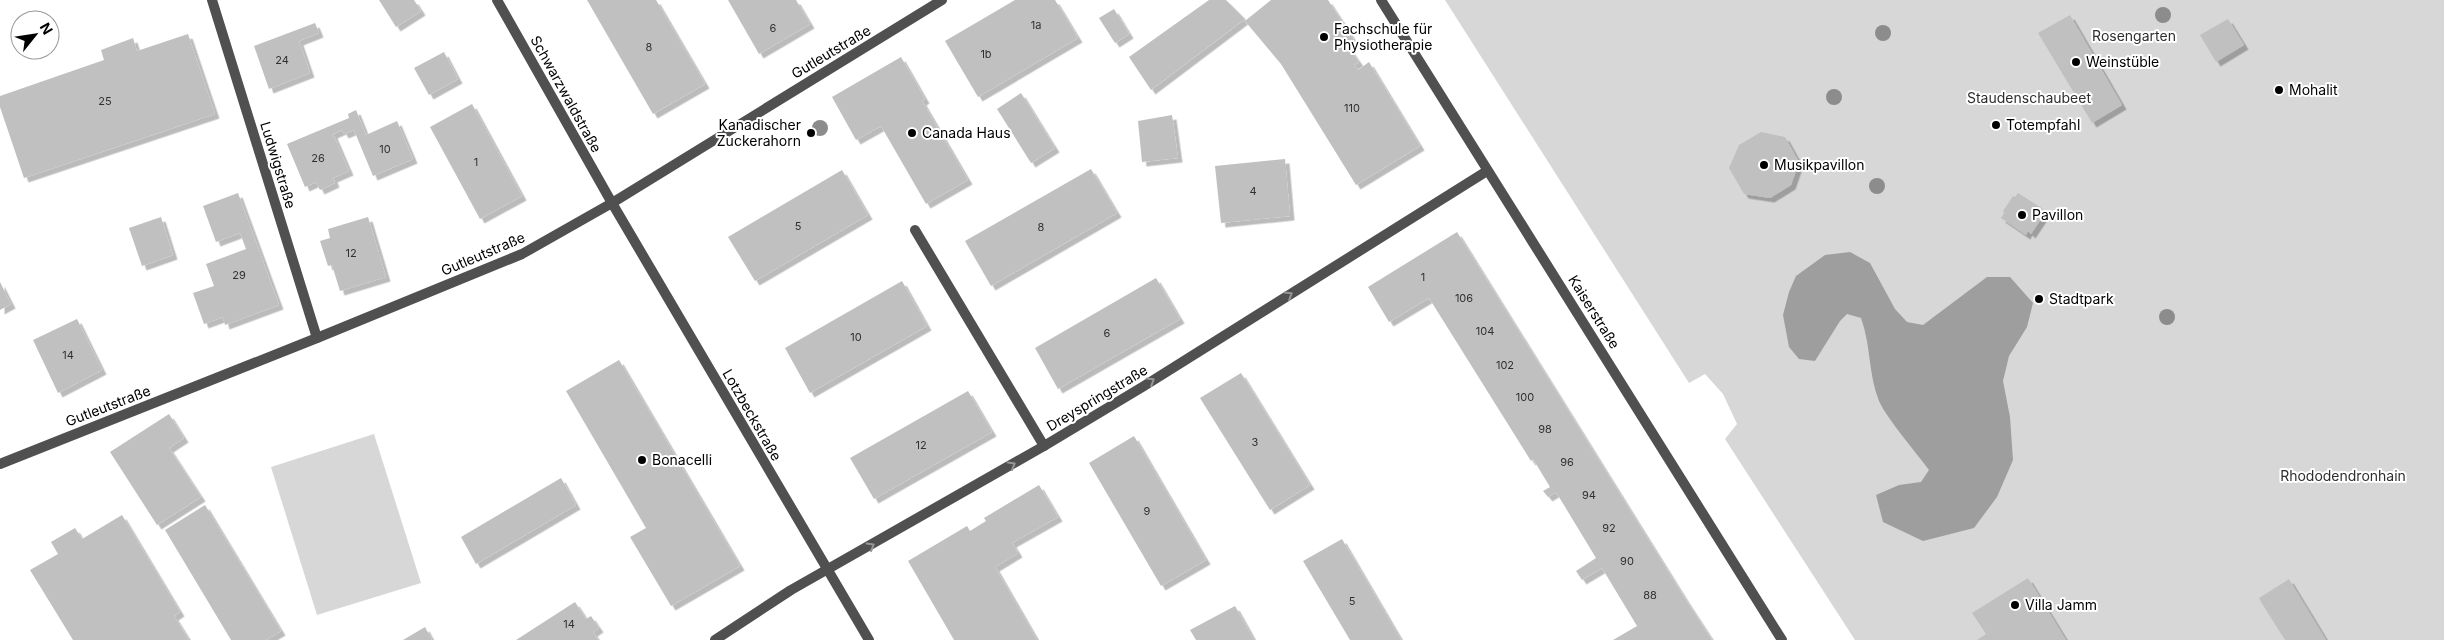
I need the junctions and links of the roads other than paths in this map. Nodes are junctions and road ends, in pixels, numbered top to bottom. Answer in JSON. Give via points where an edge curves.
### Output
{"nodes":[{"id":1,"x":212,"y":0,"type":"edge"},
{"id":2,"x":497,"y":0,"type":"edge"},
{"id":3,"x":942,"y":0,"type":"edge"},
{"id":4,"x":1381,"y":0,"type":"edge"},
{"id":5,"x":1487,"y":171,"type":"junction"},
{"id":6,"x":612,"y":202,"type":"junction"},
{"id":7,"x":915,"y":230,"type":"dead end"},
{"id":8,"x":317,"y":338,"type":"junction"},
{"id":9,"x":1044,"y":446,"type":"junction"},
{"id":10,"x":0,"y":464,"type":"edge"},
{"id":11,"x":828,"y":570,"type":"junction"},
{"id":12,"x":715,"y":640,"type":"edge"},
{"id":13,"x":869,"y":640,"type":"edge"},
{"id":14,"x":1782,"y":640,"type":"edge"}],
"edges":[{"from":1,"to":8,"type":"street","name":"Ludwigstraße"},
{"from":2,"to":6,"type":"street","name":"Schwarzwaldstraße"},
{"from":3,"to":6,"type":"street","name":"Gutleutstraße"},
{"from":4,"to":5,"type":"street","name":"Kaiserstraße"},
{"from":9,"to":5,"type":"street","name":"Dreyspringstraße","one_way":true},
{"from":5,"to":14,"type":"street","name":"Kaiserstraße"},
{"from":6,"to":8,"type":"street","name":"Gutleutstraße","via":[[522,254]]},
{"from":6,"to":11,"type":"street","name":"Lotzbeckstraße"},
{"from":7,"to":9,"type":"street"},
{"from":8,"to":10,"type":"street","name":"Gutleutstraße"},
{"from":11,"to":9,"type":"street","name":"Dreyspringstraße","one_way":true},
{"from":11,"to":12,"type":"street","name":"Dreyspringstraße","via":[[790,590]]},
{"from":11,"to":13,"type":"street","name":"Lotzbeckstraße"}]}
